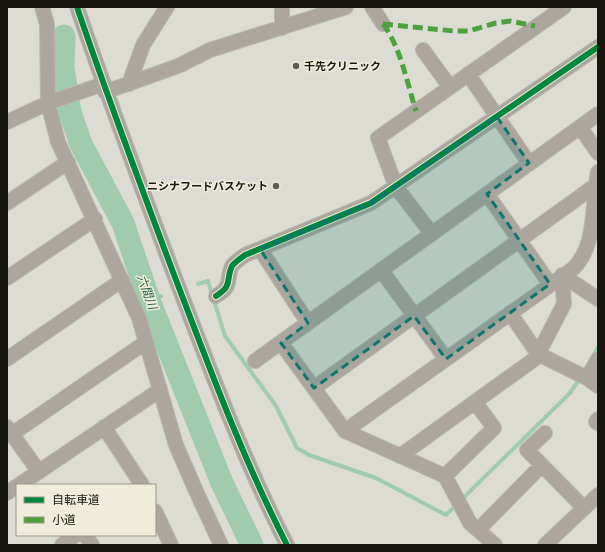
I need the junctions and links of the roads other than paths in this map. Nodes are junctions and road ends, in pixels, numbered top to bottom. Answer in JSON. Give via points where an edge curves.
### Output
{"nodes":[{"id":1,"x":42,"y":7,"type":"edge"},
{"id":2,"x":77,"y":7,"type":"edge"},
{"id":3,"x":167,"y":7,"type":"edge"},
{"id":4,"x":282,"y":7,"type":"edge"},
{"id":5,"x":346,"y":7,"type":"edge"},
{"id":6,"x":372,"y":7,"type":"edge"},
{"id":7,"x":564,"y":7,"type":"edge"},
{"id":8,"x":548,"y":12,"type":"edge"},
{"id":9,"x":384,"y":24,"type":"dead end"},
{"id":10,"x":282,"y":28,"type":"junction"},
{"id":11,"x":598,"y":47,"type":"edge"},
{"id":12,"x":422,"y":50,"type":"dead end"},
{"id":13,"x":468,"y":74,"type":"junction"},
{"id":14,"x":129,"y":84,"type":"junction"},
{"id":15,"x":450,"y":87,"type":"junction"},
{"id":16,"x":104,"y":88,"type":"junction"},
{"id":17,"x":52,"y":102,"type":"junction"},
{"id":18,"x":598,"y":114,"type":"edge"},
{"id":19,"x":497,"y":117,"type":"junction"},
{"id":20,"x":7,"y":122,"type":"edge"},
{"id":21,"x":580,"y":127,"type":"junction"},
{"id":22,"x":598,"y":153,"type":"edge"},
{"id":23,"x":68,"y":162,"type":"junction"},
{"id":24,"x":529,"y":164,"type":"junction"},
{"id":25,"x":597,"y":179,"type":"edge"},
{"id":26,"x":396,"y":187,"type":"junction"},
{"id":27,"x":487,"y":194,"type":"junction"},
{"id":28,"x":7,"y":203,"type":"edge"},
{"id":29,"x":95,"y":219,"type":"junction"},
{"id":30,"x":432,"y":234,"type":"junction"},
{"id":31,"x":519,"y":241,"type":"junction"},
{"id":32,"x":260,"y":249,"type":"junction"},
{"id":33,"x":381,"y":270,"type":"junction"},
{"id":34,"x":562,"y":275,"type":"junction"},
{"id":35,"x":7,"y":278,"type":"edge"},
{"id":36,"x":122,"y":280,"type":"junction"},
{"id":37,"x":550,"y":284,"type":"junction"},
{"id":38,"x":216,"y":296,"type":"dead end"},
{"id":39,"x":598,"y":299,"type":"edge"},
{"id":40,"x":510,"y":313,"type":"junction"},
{"id":41,"x":414,"y":316,"type":"junction"},
{"id":42,"x":308,"y":323,"type":"junction"},
{"id":43,"x":146,"y":342,"type":"junction"},
{"id":44,"x":281,"y":343,"type":"junction"},
{"id":45,"x":538,"y":354,"type":"junction"},
{"id":46,"x":7,"y":359,"type":"edge"},
{"id":47,"x":446,"y":359,"type":"junction"},
{"id":48,"x":598,"y":359,"type":"edge"},
{"id":49,"x":255,"y":361,"type":"dead end"},
{"id":50,"x":587,"y":379,"type":"edge"},
{"id":51,"x":314,"y":388,"type":"junction"},
{"id":52,"x":160,"y":390,"type":"junction"},
{"id":53,"x":475,"y":402,"type":"junction"},
{"id":54,"x":598,"y":419,"type":"edge"},
{"id":55,"x":598,"y":423,"type":"edge"},
{"id":56,"x":104,"y":427,"type":"junction"},
{"id":57,"x":10,"y":431,"type":"edge"},
{"id":58,"x":345,"y":431,"type":"junction"},
{"id":59,"x":545,"y":433,"type":"dead end"},
{"id":60,"x":400,"y":456,"type":"junction"},
{"id":61,"x":542,"y":466,"type":"junction"},
{"id":62,"x":39,"y":472,"type":"junction"},
{"id":63,"x":445,"y":476,"type":"junction"},
{"id":64,"x":21,"y":484,"type":"edge"},
{"id":65,"x":141,"y":484,"type":"edge"},
{"id":66,"x":16,"y":487,"type":"edge"},
{"id":67,"x":7,"y":493,"type":"edge"},
{"id":68,"x":598,"y":495,"type":"edge"},
{"id":69,"x":584,"y":508,"type":"junction"},
{"id":70,"x":156,"y":513,"type":"edge"},
{"id":71,"x":478,"y":530,"type":"junction"},
{"id":72,"x":75,"y":536,"type":"edge"},
{"id":73,"x":86,"y":536,"type":"edge"},
{"id":74,"x":62,"y":545,"type":"edge"},
{"id":75,"x":92,"y":545,"type":"edge"},
{"id":76,"x":172,"y":545,"type":"edge"},
{"id":77,"x":221,"y":545,"type":"edge"},
{"id":78,"x":288,"y":545,"type":"edge"},
{"id":79,"x":495,"y":545,"type":"edge"},
{"id":80,"x":545,"y":545,"type":"edge"}],
"edges":[{"from":1,"to":17,"type":"street","via":[[46,24]]},
{"from":2,"to":16,"type":"street"},
{"from":3,"to":14,"type":"street","via":[[143,45]]},
{"from":4,"to":10,"type":"street"},
{"from":5,"to":10,"type":"street"},
{"from":6,"to":9,"type":"street"},
{"from":7,"to":8,"type":"street"},
{"from":8,"to":13,"type":"street"},
{"from":10,"to":14,"type":"street","via":[[210,50],[178,66]]},
{"from":11,"to":19,"type":"street"},
{"from":12,"to":15,"type":"street"},
{"from":13,"to":15,"type":"street"},
{"from":13,"to":19,"type":"street"},
{"from":14,"to":16,"type":"street"},
{"from":15,"to":26,"type":"street","via":[[378,138]]},
{"from":16,"to":17,"type":"street"},
{"from":16,"to":78,"type":"street","via":[[206,360],[246,457]]},
{"from":17,"to":20,"type":"street"},
{"from":17,"to":23,"type":"street","via":[[58,142]]},
{"from":18,"to":21,"type":"street"},
{"from":19,"to":24,"type":"street"},
{"from":19,"to":26,"type":"street"},
{"from":21,"to":22,"type":"street"},
{"from":21,"to":24,"type":"street"},
{"from":23,"to":28,"type":"street"},
{"from":23,"to":29,"type":"street"},
{"from":24,"to":27,"type":"street"},
{"from":25,"to":31,"type":"street"},
{"from":25,"to":34,"type":"street","via":[[592,230],[583,258],[574,268]]},
{"from":26,"to":30,"type":"street"},
{"from":26,"to":32,"type":"street","via":[[371,203]]},
{"from":27,"to":30,"type":"street"},
{"from":27,"to":31,"type":"street"},
{"from":29,"to":35,"type":"street"},
{"from":29,"to":36,"type":"street"},
{"from":30,"to":33,"type":"street"},
{"from":31,"to":37,"type":"street"},
{"from":31,"to":41,"type":"street"},
{"from":32,"to":38,"type":"street","via":[[245,255],[233,265],[229,282]]},
{"from":32,"to":42,"type":"street"},
{"from":33,"to":41,"type":"street"},
{"from":33,"to":42,"type":"street"},
{"from":34,"to":37,"type":"street"},
{"from":34,"to":39,"type":"street"},
{"from":34,"to":45,"type":"street","via":[[564,304]]},
{"from":36,"to":43,"type":"street","via":[[139,318]]},
{"from":36,"to":46,"type":"street"},
{"from":37,"to":40,"type":"street"},
{"from":40,"to":45,"type":"street"},
{"from":40,"to":47,"type":"street"},
{"from":41,"to":47,"type":"street"},
{"from":41,"to":51,"type":"street"},
{"from":42,"to":44,"type":"street"},
{"from":43,"to":52,"type":"street"},
{"from":43,"to":57,"type":"street"},
{"from":44,"to":49,"type":"street"},
{"from":44,"to":51,"type":"street"},
{"from":45,"to":50,"type":"street"},
{"from":45,"to":53,"type":"street"},
{"from":47,"to":58,"type":"street"},
{"from":48,"to":50,"type":"street"},
{"from":51,"to":58,"type":"street"},
{"from":52,"to":56,"type":"street"},
{"from":52,"to":77,"type":"street","via":[[176,445]]},
{"from":53,"to":60,"type":"street"},
{"from":53,"to":63,"type":"street","via":[[494,428]]},
{"from":54,"to":55,"type":"street"},
{"from":56,"to":62,"type":"street"},
{"from":56,"to":65,"type":"street"},
{"from":57,"to":62,"type":"street"},
{"from":58,"to":60,"type":"street"},
{"from":59,"to":61,"type":"street","via":[[527,450]]},
{"from":60,"to":63,"type":"street"},
{"from":61,"to":69,"type":"street"},
{"from":61,"to":71,"type":"street"},
{"from":62,"to":64,"type":"street"},
{"from":63,"to":71,"type":"street","via":[[470,523]]},
{"from":66,"to":67,"type":"street"},
{"from":68,"to":69,"type":"street"},
{"from":69,"to":80,"type":"street"},
{"from":70,"to":76,"type":"street"},
{"from":71,"to":79,"type":"street"},
{"from":72,"to":74,"type":"street"},
{"from":73,"to":75,"type":"street"}]}
